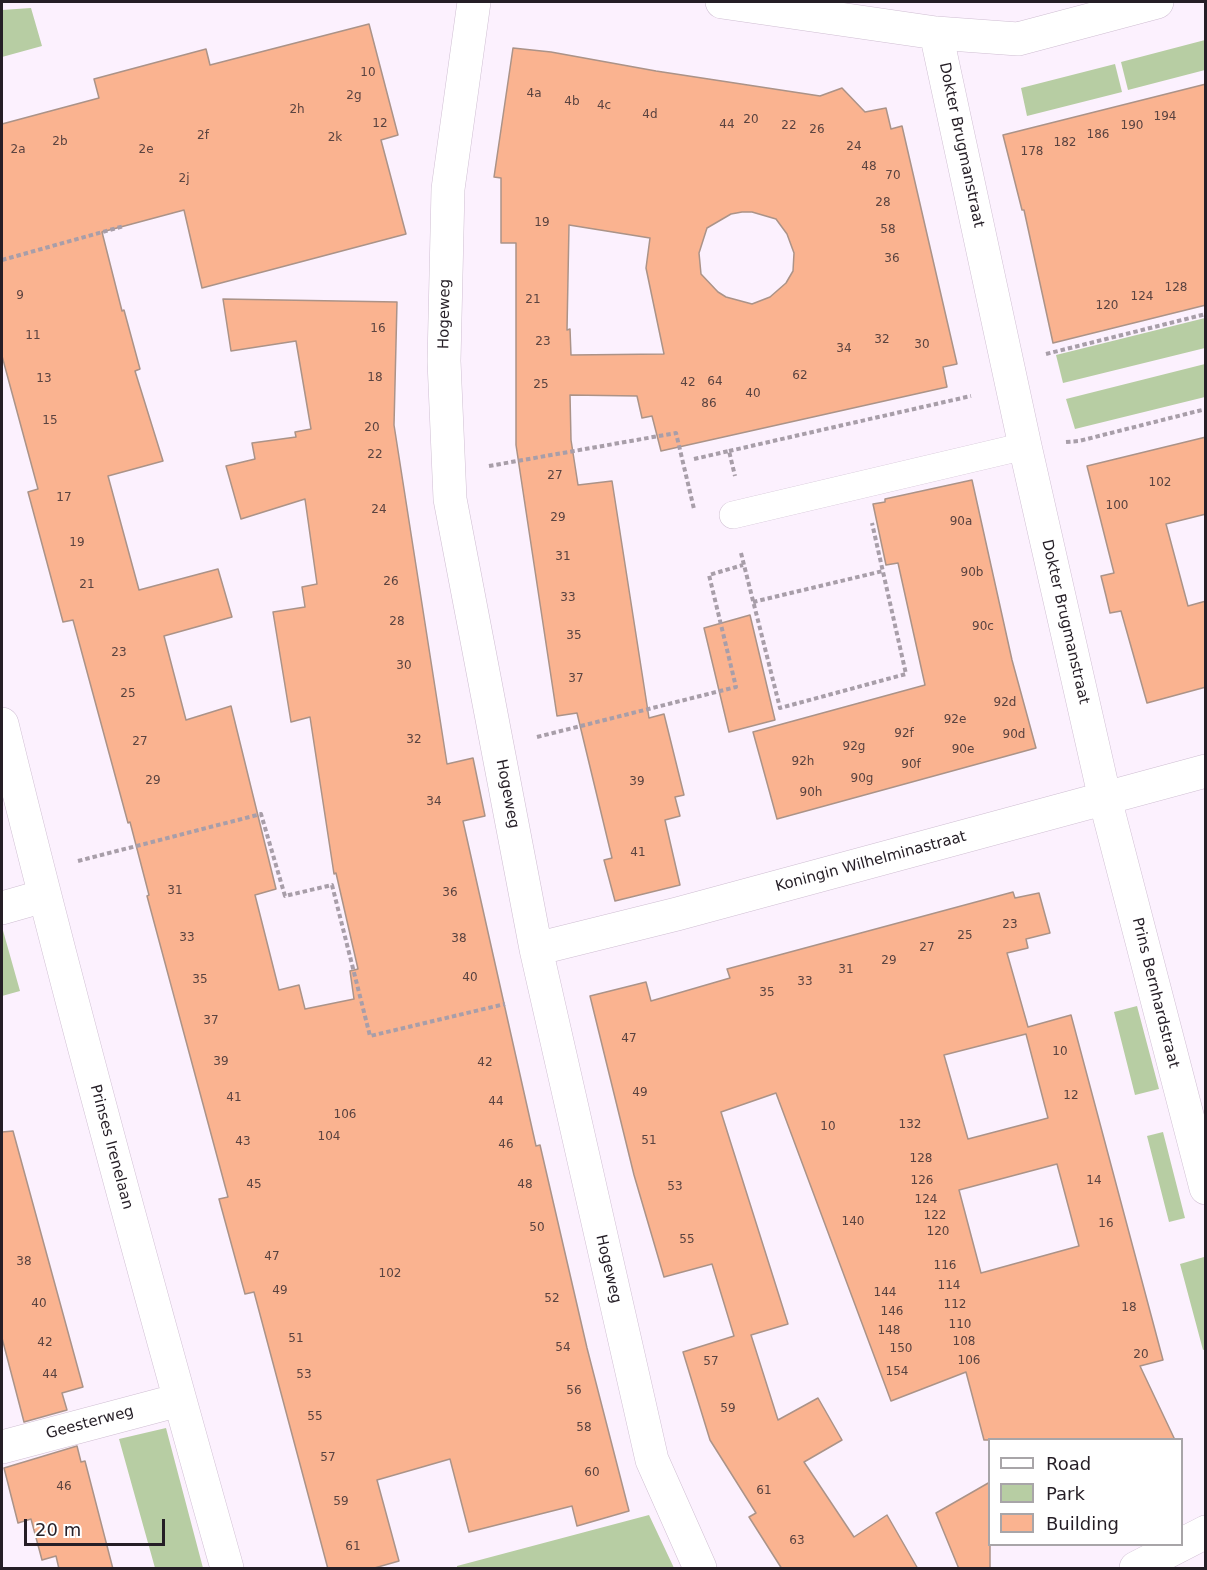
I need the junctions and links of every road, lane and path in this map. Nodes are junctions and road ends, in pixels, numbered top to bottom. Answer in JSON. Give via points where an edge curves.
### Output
{"nodes":[{"id":1,"x":474,"y":2,"type":"edge"},
{"id":2,"x":722,"y":2,"type":"edge"},
{"id":3,"x":1157,"y":2,"type":"edge"},
{"id":4,"x":936,"y":33,"type":"junction"},
{"id":5,"x":124,"y":226,"type":"dead end"},
{"id":6,"x":2,"y":260,"type":"edge"},
{"id":7,"x":1206,"y":314,"type":"edge"},
{"id":8,"x":1008,"y":363,"type":"junction"},
{"id":9,"x":1206,"y":410,"type":"edge"},
{"id":10,"x":1025,"y":446,"type":"junction"},
{"id":11,"x":729,"y":451,"type":"junction"},
{"id":12,"x":988,"y":455,"type":"junction"},
{"id":13,"x":694,"y":459,"type":"dead end"},
{"id":14,"x":448,"y":471,"type":"junction"},
{"id":15,"x":863,"y":484,"type":"junction"},
{"id":16,"x":739,"y":513,"type":"junction"},
{"id":17,"x":743,"y":565,"type":"junction"},
{"id":18,"x":883,"y":571,"type":"junction"},
{"id":19,"x":753,"y":602,"type":"junction"},
{"id":20,"x":2,"y":724,"type":"edge"},
{"id":21,"x":498,"y":747,"type":"junction"},
{"id":22,"x":1206,"y":771,"type":"edge"},
{"id":23,"x":1106,"y":799,"type":"junction"},
{"id":24,"x":41,"y":884,"type":"junction"},
{"id":25,"x":2,"y":908,"type":"edge"},
{"id":26,"x":536,"y":949,"type":"junction"},
{"id":27,"x":546,"y":992,"type":"junction"},
{"id":28,"x":1206,"y":1188,"type":"edge"},
{"id":29,"x":179,"y":1400,"type":"junction"},
{"id":30,"x":2,"y":1447,"type":"edge"},
{"id":31,"x":1206,"y":1533,"type":"edge"},
{"id":32,"x":1183,"y":1545,"type":"edge"},
{"id":33,"x":1181,"y":1546,"type":"edge"},
{"id":34,"x":226,"y":1569,"type":"edge"},
{"id":35,"x":700,"y":1569,"type":"edge"},
{"id":36,"x":1136,"y":1569,"type":"edge"}],
"edges":[{"from":1,"to":14,"type":"street","name":"Hogeweg","via":[[448,189],[444,361]]},
{"from":2,"to":4,"type":"street"},
{"from":3,"to":4,"type":"street","via":[[1018,39]]},
{"from":4,"to":8,"type":"street","name":"Dokter Brugmanstraat"},
{"from":5,"to":6,"type":"path"},
{"from":7,"to":8,"type":"path"},
{"from":8,"to":10,"type":"street","name":"Dokter Brugmanstraat"},
{"from":9,"to":10,"type":"path","via":[[1079,441]]},
{"from":10,"to":12,"type":"lane"},
{"from":10,"to":23,"type":"street","name":"Dokter Brugmanstraat"},
{"from":11,"to":12,"type":"path","via":[[973,396]]},
{"from":11,"to":13,"type":"path"},
{"from":11,"to":16,"type":"path"},
{"from":12,"to":15,"type":"lane"},
{"from":14,"to":16,"type":"path","via":[[676,432],[697,522]]},
{"from":14,"to":21,"type":"street","name":"Hogeweg","via":[[450,499]]},
{"from":15,"to":16,"type":"lane"},
{"from":15,"to":18,"type":"path"},
{"from":16,"to":17,"type":"path"},
{"from":17,"to":19,"type":"path"},
{"from":17,"to":21,"type":"path","via":[[709,574],[736,687]]},
{"from":18,"to":19,"type":"path"},
{"from":18,"to":19,"type":"path","via":[[906,674],[780,708]]},
{"from":20,"to":24,"type":"street","name":"Prinses Irenelaan"},
{"from":21,"to":26,"type":"street","name":"Hogeweg"},
{"from":22,"to":23,"type":"street","name":"Koningin Wilhelminastraat"},
{"from":23,"to":26,"type":"street","name":"Koningin Wilhelminastraat","via":[[677,915]]},
{"from":23,"to":28,"type":"street","name":"Prins Bernhardstraat"},
{"from":24,"to":25,"type":"street"},
{"from":24,"to":27,"type":"path","via":[[261,814],[285,896],[332,885],[370,1036]]},
{"from":24,"to":29,"type":"street","name":"Prinses Irenelaan"},
{"from":26,"to":27,"type":"street","name":"Hogeweg"},
{"from":27,"to":35,"type":"street","name":"Hogeweg","via":[[652,1461]]},
{"from":29,"to":30,"type":"street","name":"Geesterweg"},
{"from":29,"to":34,"type":"street","name":"Prinses Irenelaan"},
{"from":31,"to":32,"type":"street"},
{"from":33,"to":36,"type":"street"}]}
